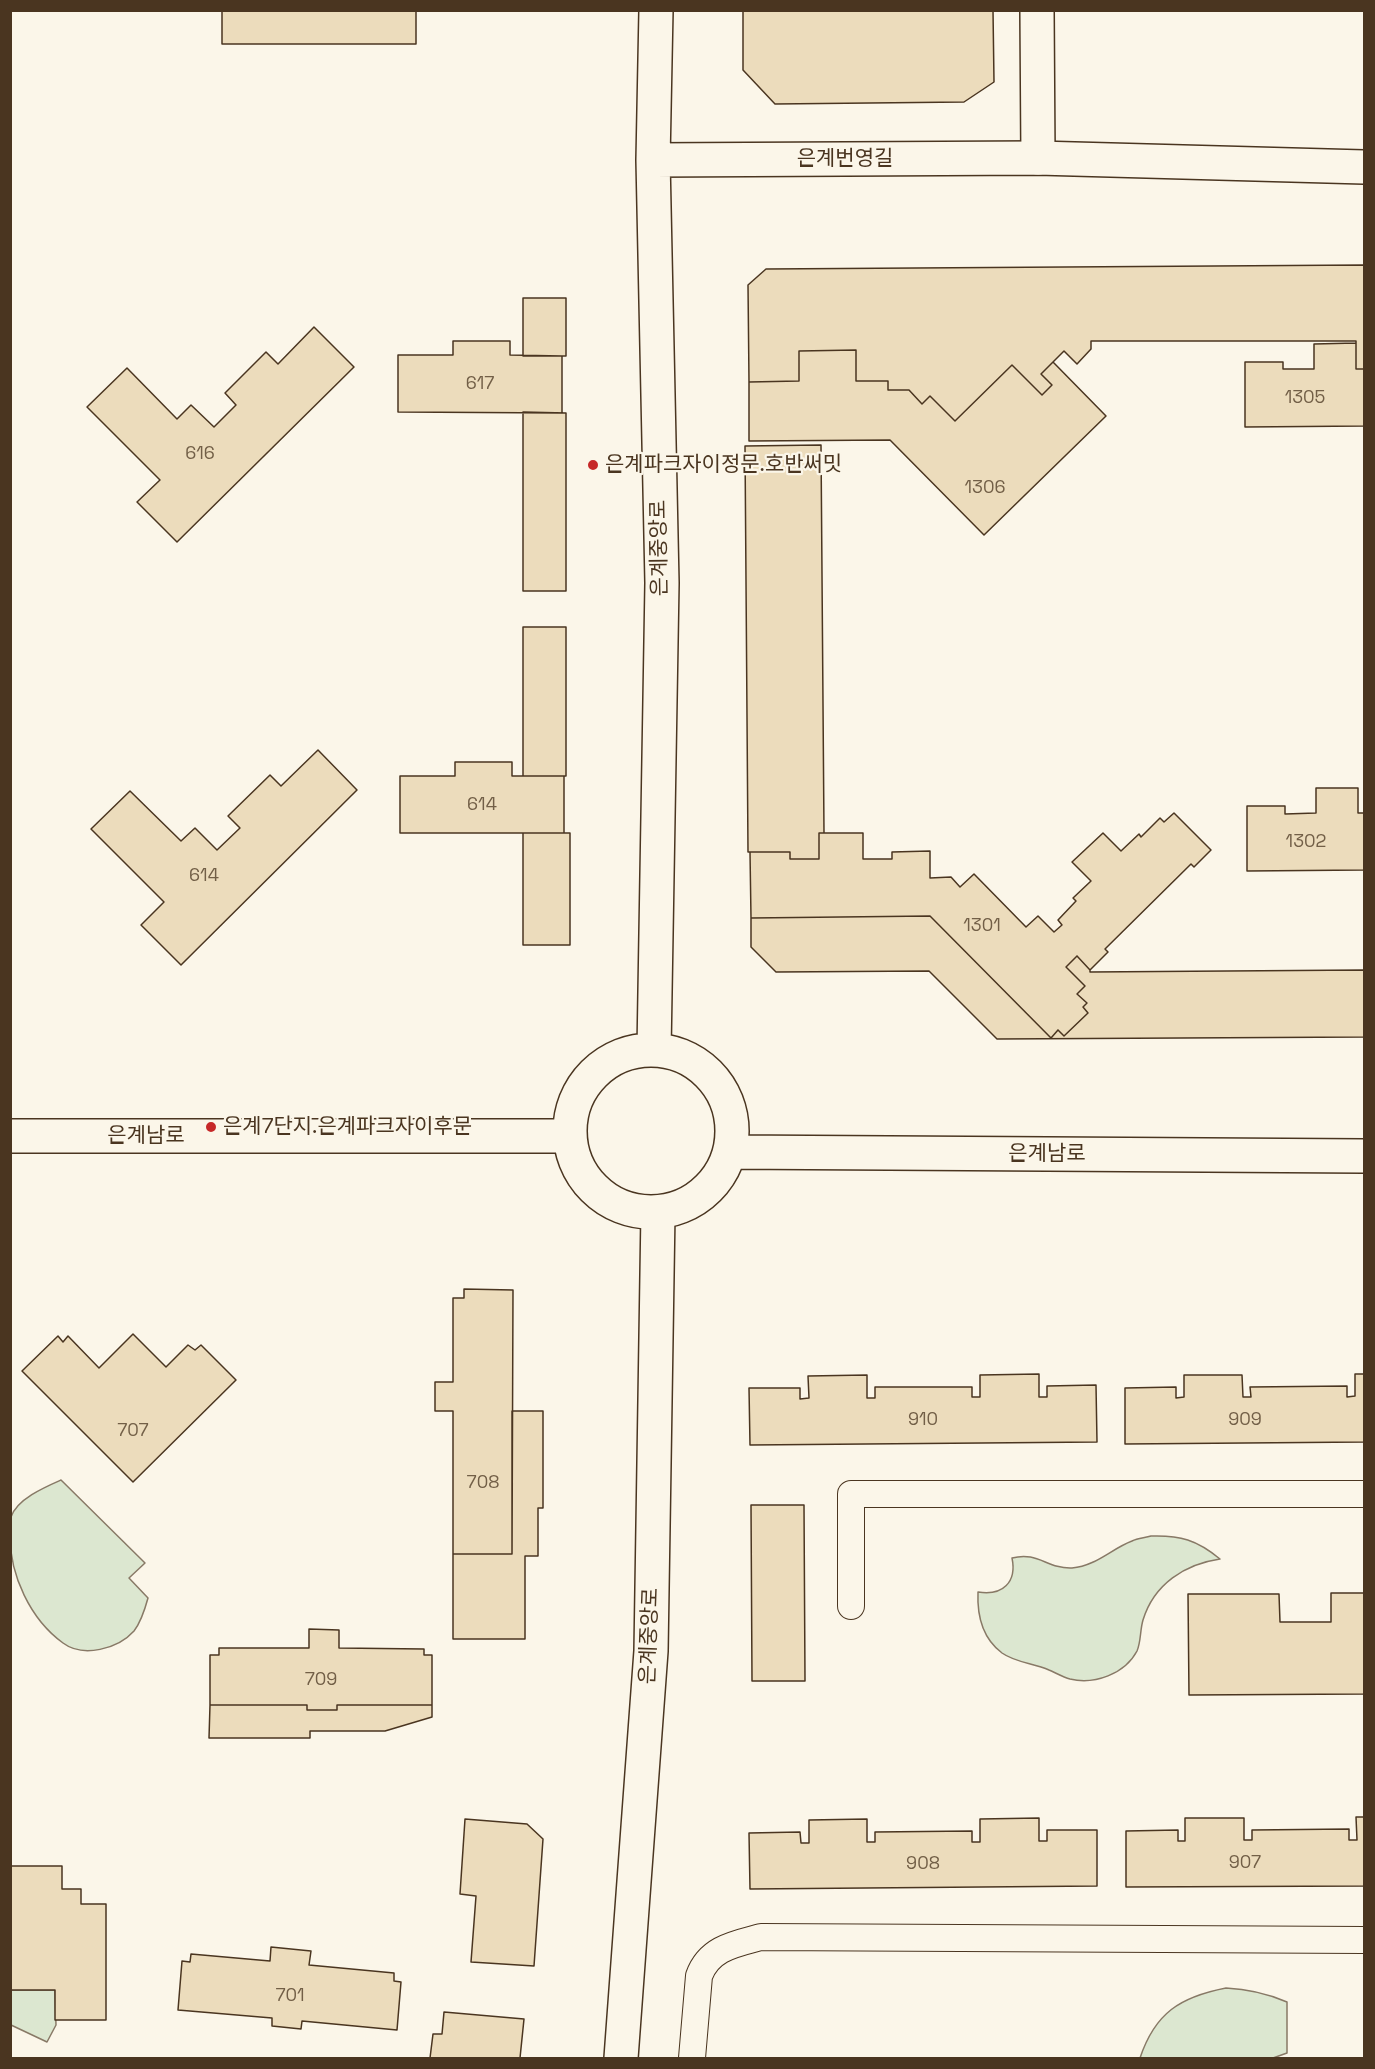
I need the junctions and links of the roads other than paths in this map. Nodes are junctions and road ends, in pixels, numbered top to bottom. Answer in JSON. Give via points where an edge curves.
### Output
{"nodes":[{"id":1,"x":656,"y":10,"type":"edge"},
{"id":2,"x":1037,"y":10,"type":"edge"},
{"id":3,"x":1038,"y":158,"type":"junction"},
{"id":4,"x":653,"y":159,"type":"junction"},
{"id":5,"x":1365,"y":167,"type":"edge"},
{"id":6,"x":654,"y":1050,"type":"junction"},
{"id":7,"x":10,"y":1136,"type":"edge"},
{"id":8,"x":570,"y":1136,"type":"junction"},
{"id":9,"x":730,"y":1152,"type":"junction"},
{"id":10,"x":1365,"y":1156,"type":"edge"},
{"id":11,"x":658,"y":1212,"type":"junction"},
{"id":12,"x":1365,"y":1494,"type":"edge"},
{"id":13,"x":850,"y":1606,"type":"dead end"},
{"id":14,"x":1365,"y":1940,"type":"edge"},
{"id":15,"x":621,"y":2058,"type":"edge"},
{"id":16,"x":692,"y":2058,"type":"edge"}],
"edges":[{"from":1,"to":4,"type":"street","name":"은계중앙로"},
{"from":2,"to":3,"type":"street"},
{"from":3,"to":4,"type":"street","name":"은계번영길"},
{"from":3,"to":5,"type":"street","name":"은계번영길"},
{"from":4,"to":6,"type":"street","name":"은계중앙로","via":[[662,583]]},
{"from":6,"to":8,"type":"street","via":[[628,1053],[603,1065],[585,1084],[573,1109]]},
{"from":6,"to":9,"type":"street","via":[[678,1054],[700,1066],[717,1083],[728,1104],[733,1128]]},
{"from":7,"to":8,"type":"street","name":"은계남로"},
{"from":8,"to":11,"type":"street","via":[[575,1161],[589,1183],[608,1200],[632,1210]]},
{"from":9,"to":10,"type":"street","name":"은계남로"},
{"from":9,"to":11,"type":"street","via":[[720,1175],[704,1193],[682,1207]]},
{"from":11,"to":15,"type":"street","name":"은계중앙로","via":[[651,1651]]},
{"from":12,"to":13,"type":"street","via":[[850,1494]]},
{"from":14,"to":16,"type":"street","via":[[761,1937],[727,1946],[704,1963],[699,1976]]}]}
